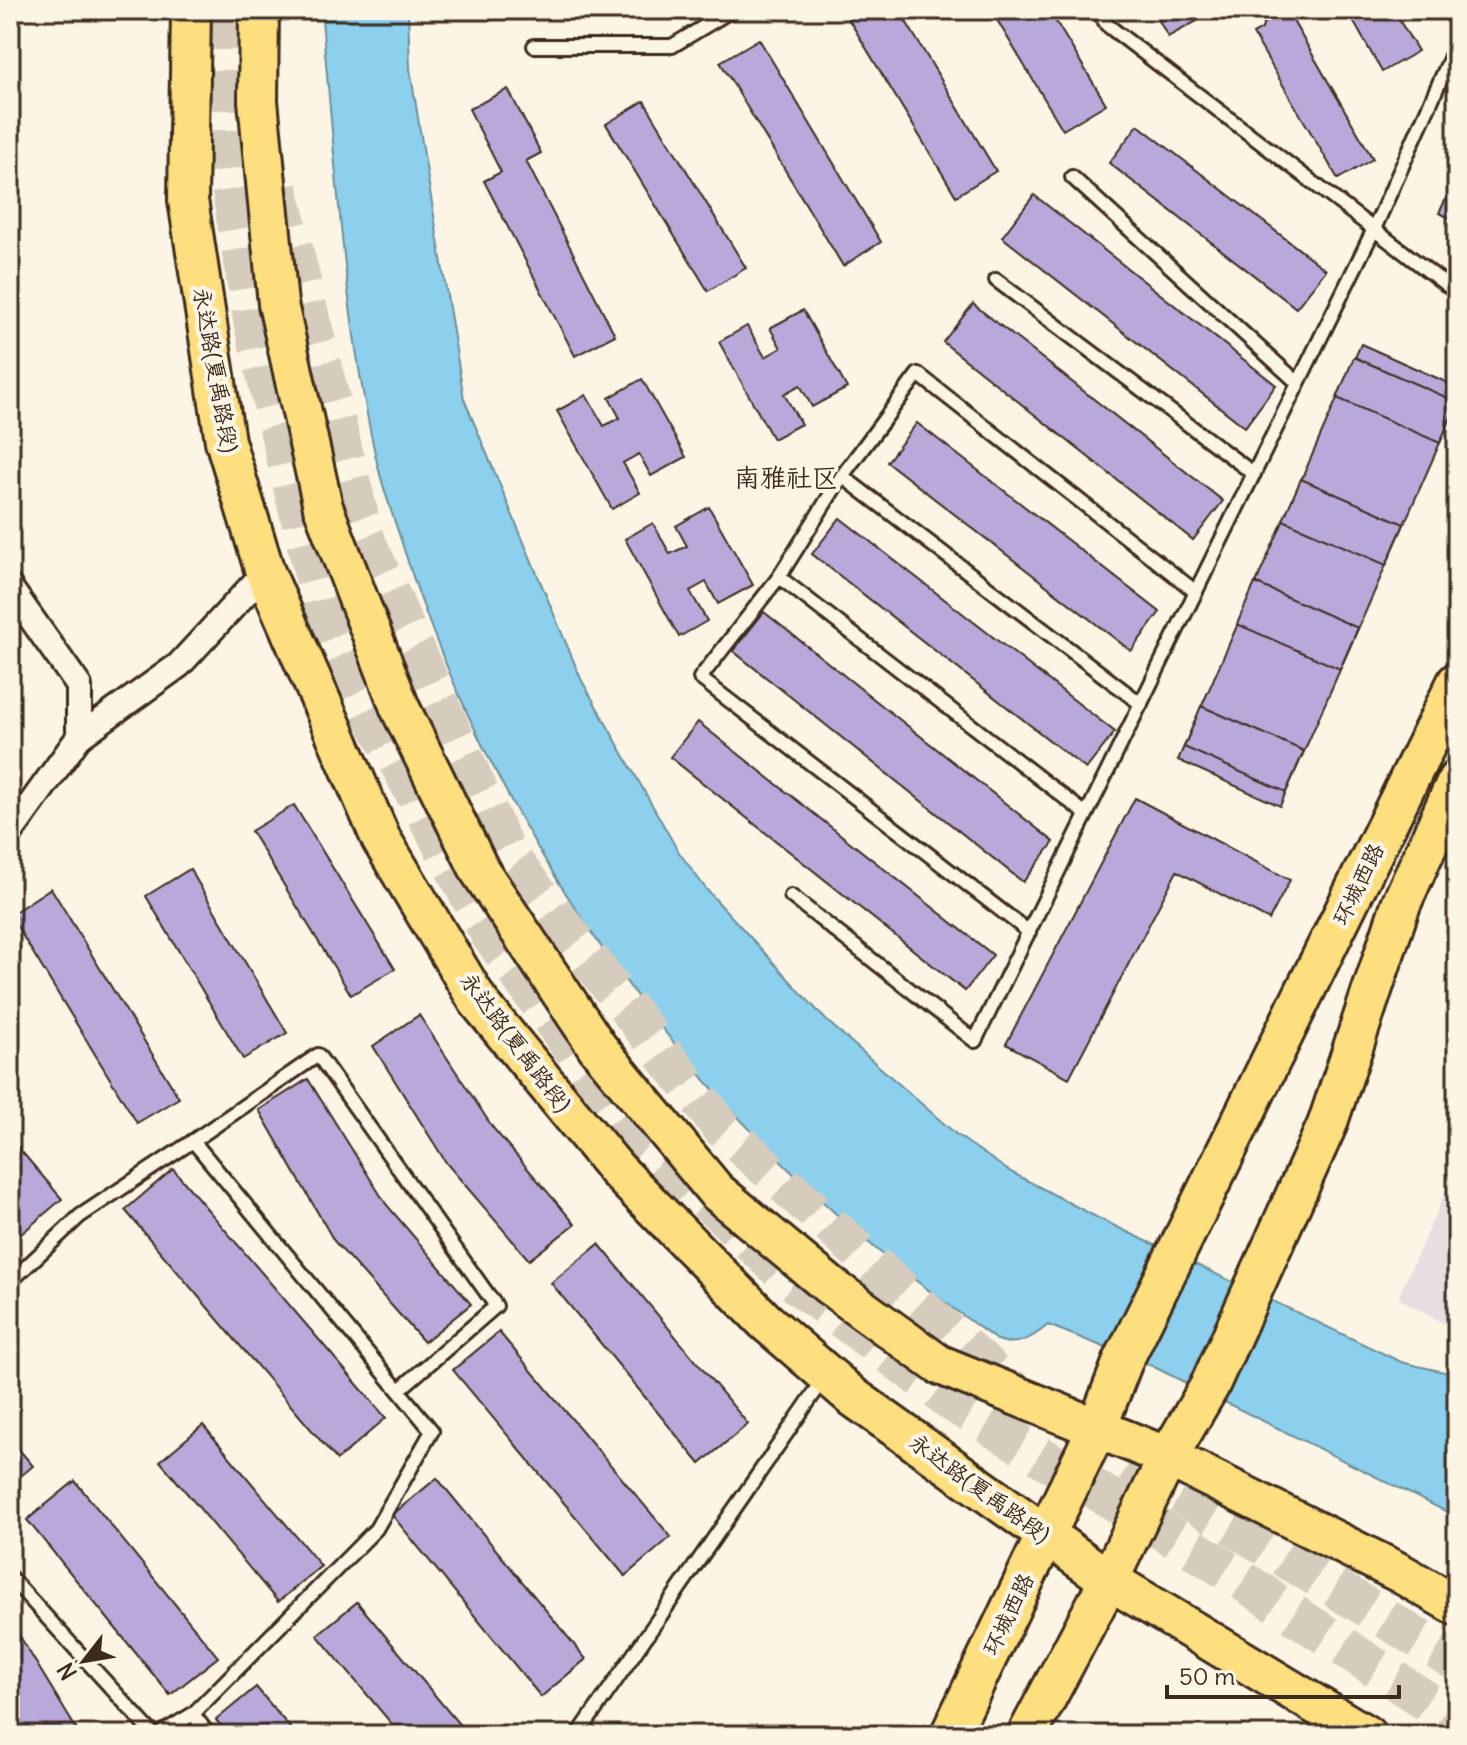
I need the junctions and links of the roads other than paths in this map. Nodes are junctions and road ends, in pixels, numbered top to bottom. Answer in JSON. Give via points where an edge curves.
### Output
{"nodes":[{"id":1,"x":191,"y":10,"type":"edge"},
{"id":2,"x":259,"y":10,"type":"edge"},
{"id":3,"x":732,"y":10,"type":"edge"},
{"id":4,"x":1098,"y":10,"type":"edge"},
{"id":5,"x":1457,"y":43,"type":"edge"},
{"id":6,"x":534,"y":46,"type":"dead end"},
{"id":7,"x":1072,"y":177,"type":"dead end"},
{"id":8,"x":1374,"y":229,"type":"junction"},
{"id":9,"x":996,"y":280,"type":"dead end"},
{"id":10,"x":1457,"y":293,"type":"edge"},
{"id":11,"x":1298,"y":383,"type":"junction"},
{"id":12,"x":1254,"y":474,"type":"junction"},
{"id":13,"x":842,"y":476,"type":"junction"},
{"id":14,"x":265,"y":572,"type":"junction"},
{"id":15,"x":779,"y":577,"type":"junction"},
{"id":16,"x":10,"y":588,"type":"edge"},
{"id":17,"x":1196,"y":592,"type":"junction"},
{"id":18,"x":1457,"y":682,"type":"edge"},
{"id":19,"x":1141,"y":704,"type":"junction"},
{"id":20,"x":79,"y":737,"type":"junction"},
{"id":21,"x":1457,"y":780,"type":"edge"},
{"id":22,"x":1086,"y":814,"type":"junction"},
{"id":23,"x":10,"y":833,"type":"edge"},
{"id":24,"x":791,"y":896,"type":"dead end"},
{"id":25,"x":1029,"y":932,"type":"junction"},
{"id":26,"x":193,"y":1141,"type":"junction"},
{"id":27,"x":10,"y":1282,"type":"edge"},
{"id":28,"x":827,"y":1374,"type":"junction"},
{"id":29,"x":399,"y":1390,"type":"junction"},
{"id":30,"x":1097,"y":1428,"type":"junction"},
{"id":31,"x":1168,"y":1457,"type":"junction"},
{"id":32,"x":1046,"y":1536,"type":"junction"},
{"id":33,"x":10,"y":1577,"type":"edge"},
{"id":34,"x":1109,"y":1580,"type":"junction"},
{"id":35,"x":1457,"y":1606,"type":"edge"},
{"id":36,"x":193,"y":1714,"type":"junction"},
{"id":37,"x":156,"y":1735,"type":"edge"},
{"id":38,"x":209,"y":1735,"type":"edge"},
{"id":39,"x":578,"y":1735,"type":"edge"},
{"id":40,"x":950,"y":1735,"type":"edge"},
{"id":41,"x":1027,"y":1735,"type":"edge"},
{"id":42,"x":1366,"y":1735,"type":"edge"}],
"edges":[{"from":1,"to":14,"type":"main road","name":"永达路(夏禹路段)","via":[[188,200],[225,441]]},
{"from":2,"to":30,"type":"main road","via":[[258,101],[278,304],[323,507],[400,708],[480,871],[598,1048],[716,1191],[829,1285],[938,1364]]},
{"from":3,"to":6,"type":"lane","via":[[672,46]]},
{"from":4,"to":8,"type":"lane","via":[[1107,25]]},
{"from":5,"to":8,"type":"lane"},
{"from":7,"to":11,"type":"lane"},
{"from":8,"to":10,"type":"lane"},
{"from":8,"to":11,"type":"lane"},
{"from":9,"to":12,"type":"lane"},
{"from":11,"to":12,"type":"lane"},
{"from":12,"to":17,"type":"lane"},
{"from":13,"to":15,"type":"lane"},
{"from":13,"to":17,"type":"lane","via":[[918,374]]},
{"from":13,"to":19,"type":"lane"},
{"from":14,"to":20,"type":"street","via":[[179,665]]},
{"from":14,"to":28,"type":"main road","name":"永达路(夏禹路段)","via":[[381,839],[478,1001],[616,1169],[765,1321]]},
{"from":15,"to":22,"type":"lane"},
{"from":15,"to":25,"type":"lane","via":[[700,678]]},
{"from":16,"to":20,"type":"street","via":[[79,686]]},
{"from":17,"to":19,"type":"lane"},
{"from":18,"to":30,"type":"main road","name":"环城西路","via":[[1123,1361]]},
{"from":19,"to":22,"type":"lane"},
{"from":20,"to":23,"type":"street"},
{"from":21,"to":31,"type":"main road","name":"环城西路","via":[[1401,904],[1327,1125],[1209,1387]]},
{"from":22,"to":25,"type":"lane"},
{"from":24,"to":25,"type":"lane","via":[[975,1041]]},
{"from":26,"to":27,"type":"lane","via":[[80,1216]]},
{"from":26,"to":29,"type":"lane"},
{"from":26,"to":29,"type":"lane","via":[[318,1055],[496,1306]]},
{"from":28,"to":32,"type":"main road","name":"永达路(夏禹路段)"},
{"from":28,"to":39,"type":"lane"},
{"from":29,"to":36,"type":"lane","via":[[432,1431],[376,1529]]},
{"from":30,"to":31,"type":"main road"},
{"from":30,"to":32,"type":"main road","name":"环城西路"},
{"from":31,"to":34,"type":"main road"},
{"from":31,"to":35,"type":"main road"},
{"from":32,"to":34,"type":"main road","name":"永达路(夏禹路段)"},
{"from":32,"to":40,"type":"main road","name":"环城西路"},
{"from":33,"to":37,"type":"lane"},
{"from":34,"to":41,"type":"main road"},
{"from":34,"to":42,"type":"main road","name":"永达路(夏禹路段)"},
{"from":36,"to":37,"type":"lane"},
{"from":36,"to":38,"type":"lane"}]}
